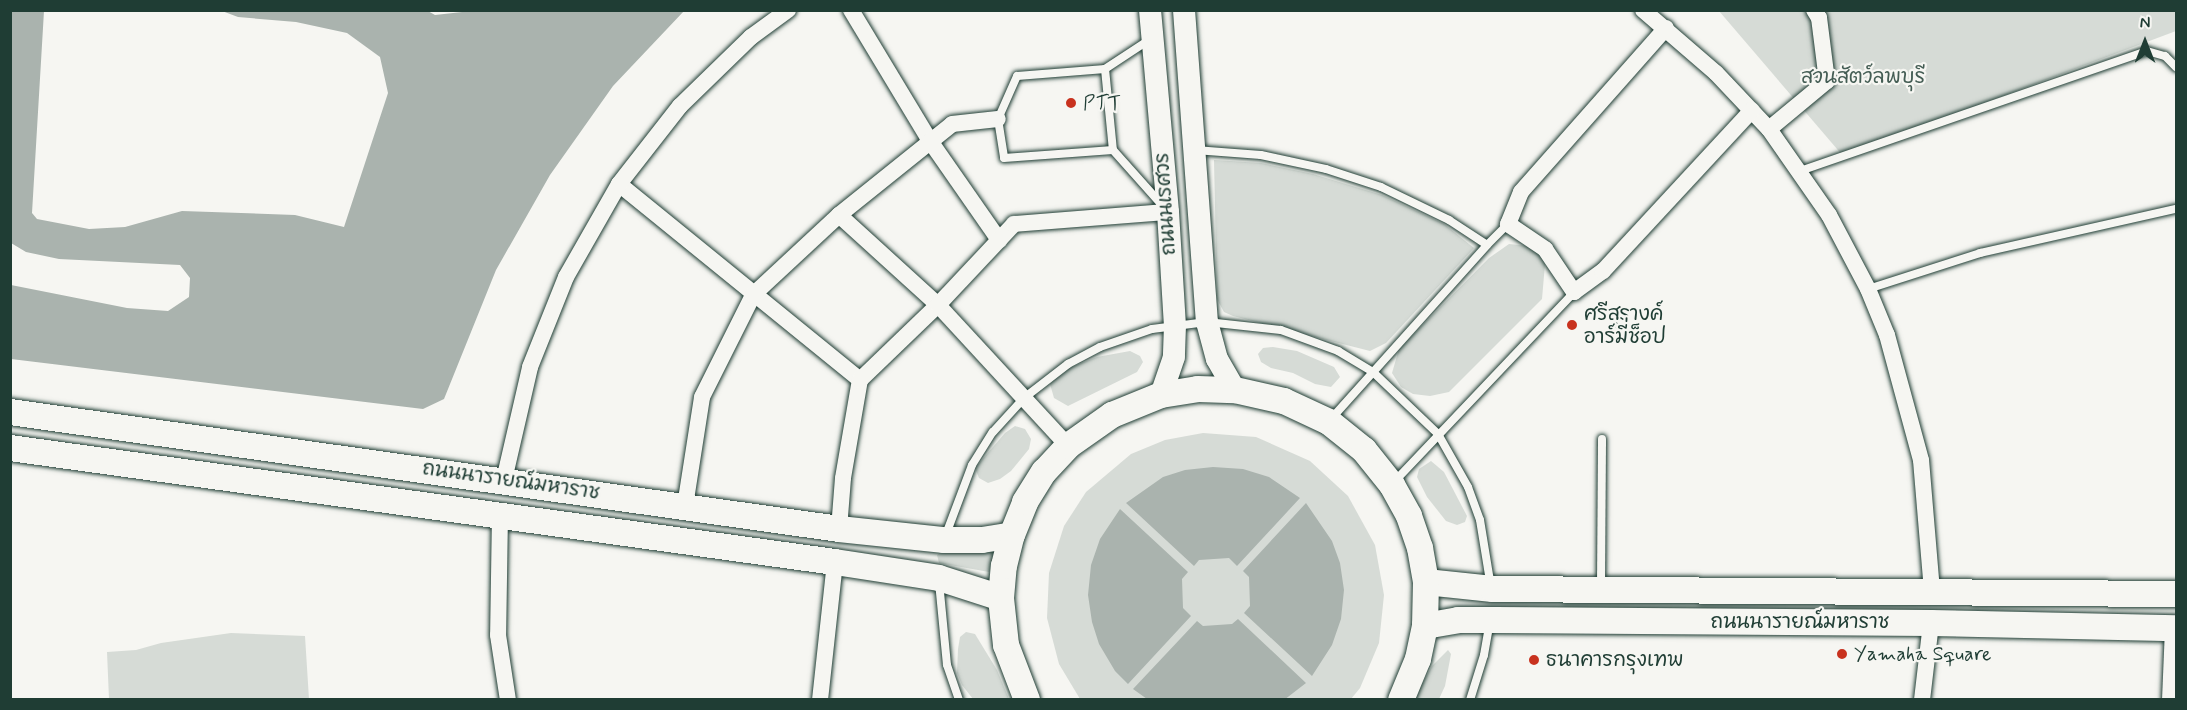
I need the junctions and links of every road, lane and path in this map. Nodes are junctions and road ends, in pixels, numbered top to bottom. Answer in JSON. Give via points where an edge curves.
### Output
{"nodes":[{"id":1,"x":788,"y":10,"type":"edge"},
{"id":2,"x":851,"y":10,"type":"edge"},
{"id":3,"x":1150,"y":10,"type":"edge"},
{"id":4,"x":1184,"y":10,"type":"edge"},
{"id":5,"x":1814,"y":10,"type":"edge"},
{"id":6,"x":1644,"y":11,"type":"edge"},
{"id":7,"x":1666,"y":28,"type":"junction"},
{"id":8,"x":1152,"y":38,"type":"junction"},
{"id":9,"x":2176,"y":67,"type":"edge"},
{"id":10,"x":1105,"y":69,"type":"junction"},
{"id":11,"x":1752,"y":110,"type":"junction"},
{"id":12,"x":998,"y":119,"type":"junction"},
{"id":13,"x":1769,"y":129,"type":"junction"},
{"id":14,"x":930,"y":141,"type":"junction"},
{"id":15,"x":1113,"y":150,"type":"junction"},
{"id":16,"x":1195,"y":150,"type":"junction"},
{"id":17,"x":1800,"y":171,"type":"junction"},
{"id":18,"x":618,"y":184,"type":"junction"},
{"id":19,"x":2176,"y":209,"type":"edge"},
{"id":20,"x":1168,"y":212,"type":"junction"},
{"id":21,"x":839,"y":215,"type":"junction"},
{"id":22,"x":1508,"y":224,"type":"junction"},
{"id":23,"x":999,"y":240,"type":"junction"},
{"id":24,"x":1487,"y":245,"type":"junction"},
{"id":25,"x":1868,"y":289,"type":"junction"},
{"id":26,"x":1574,"y":292,"type":"junction"},
{"id":27,"x":753,"y":295,"type":"junction"},
{"id":28,"x":938,"y":305,"type":"junction"},
{"id":29,"x":1207,"y":322,"type":"junction"},
{"id":30,"x":1175,"y":325,"type":"junction"},
{"id":31,"x":1373,"y":372,"type":"junction"},
{"id":32,"x":860,"y":380,"type":"junction"},
{"id":33,"x":1235,"y":390,"type":"junction"},
{"id":34,"x":1161,"y":395,"type":"junction"},
{"id":35,"x":1024,"y":398,"type":"junction"},
{"id":36,"x":10,"y":412,"type":"edge"},
{"id":37,"x":1329,"y":422,"type":"junction"},
{"id":38,"x":1438,"y":434,"type":"junction"},
{"id":39,"x":1602,"y":440,"type":"dead end"},
{"id":40,"x":1068,"y":446,"type":"junction"},
{"id":41,"x":10,"y":448,"type":"edge"},
{"id":42,"x":504,"y":480,"type":"junction"},
{"id":43,"x":1392,"y":485,"type":"junction"},
{"id":44,"x":685,"y":506,"type":"junction"},
{"id":45,"x":500,"y":514,"type":"junction"},
{"id":46,"x":839,"y":529,"type":"junction"},
{"id":47,"x":1012,"y":535,"type":"junction"},
{"id":48,"x":944,"y":540,"type":"junction"},
{"id":49,"x":835,"y":562,"type":"junction"},
{"id":50,"x":939,"y":578,"type":"junction"},
{"id":51,"x":1425,"y":582,"type":"junction"},
{"id":52,"x":1491,"y":588,"type":"junction"},
{"id":53,"x":1601,"y":590,"type":"junction"},
{"id":54,"x":1932,"y":591,"type":"junction"},
{"id":55,"x":2176,"y":594,"type":"edge"},
{"id":56,"x":1001,"y":598,"type":"junction"},
{"id":57,"x":1490,"y":620,"type":"junction"},
{"id":58,"x":1931,"y":622,"type":"junction"},
{"id":59,"x":1425,"y":626,"type":"junction"},
{"id":60,"x":2175,"y":628,"type":"edge"},
{"id":61,"x":508,"y":699,"type":"edge"},
{"id":62,"x":820,"y":699,"type":"edge"},
{"id":63,"x":959,"y":699,"type":"edge"},
{"id":64,"x":1027,"y":699,"type":"edge"},
{"id":65,"x":1401,"y":699,"type":"edge"},
{"id":66,"x":1470,"y":699,"type":"edge"},
{"id":67,"x":1922,"y":699,"type":"edge"},
{"id":68,"x":2170,"y":699,"type":"edge"}],
"edges":[{"from":1,"to":18,"type":"street","via":[[751,38],[680,106]]},
{"from":2,"to":14,"type":"street"},
{"from":3,"to":8,"type":"main road","name":"ถนนนเรศวร"},
{"from":4,"to":16,"type":"main road","name":"ถนนนเรศวร"},
{"from":5,"to":13,"type":"street","via":[[1819,18],[1827,81]]},
{"from":6,"to":7,"type":"street"},
{"from":7,"to":11,"type":"street"},
{"from":7,"to":22,"type":"street","via":[[1521,192]]},
{"from":8,"to":10,"type":"lane"},
{"from":8,"to":20,"type":"main road","name":"ถนนนเรศวร"},
{"from":9,"to":17,"type":"lane","via":[[2165,56],[2147,51]]},
{"from":10,"to":12,"type":"lane","via":[[1017,76]]},
{"from":10,"to":15,"type":"lane"},
{"from":11,"to":13,"type":"street"},
{"from":11,"to":26,"type":"street","via":[[1603,272]]},
{"from":12,"to":14,"type":"street","via":[[952,124]]},
{"from":12,"to":15,"type":"lane","via":[[1004,158]]},
{"from":13,"to":17,"type":"street"},
{"from":14,"to":21,"type":"street"},
{"from":14,"to":23,"type":"street"},
{"from":15,"to":20,"type":"lane"},
{"from":16,"to":24,"type":"lane","via":[[1261,155],[1326,169],[1381,187],[1449,220]]},
{"from":16,"to":29,"type":"main road","name":"ถนนนเรศวร"},
{"from":17,"to":25,"type":"street","via":[[1830,215]]},
{"from":18,"to":27,"type":"street"},
{"from":18,"to":42,"type":"street","via":[[566,277],[530,367]]},
{"from":19,"to":25,"type":"lane","via":[[1980,253]]},
{"from":20,"to":23,"type":"street","via":[[1014,224]]},
{"from":20,"to":30,"type":"main road","name":"ถนนนเรศวร"},
{"from":21,"to":27,"type":"street"},
{"from":21,"to":28,"type":"street"},
{"from":22,"to":24,"type":"lane"},
{"from":22,"to":26,"type":"street","via":[[1545,249]]},
{"from":23,"to":28,"type":"street"},
{"from":24,"to":31,"type":"lane"},
{"from":25,"to":54,"type":"street","via":[[1887,335],[1921,460]]},
{"from":26,"to":38,"type":"lane"},
{"from":27,"to":32,"type":"street"},
{"from":27,"to":44,"type":"street","via":[[702,397]]},
{"from":28,"to":32,"type":"street"},
{"from":28,"to":35,"type":"street"},
{"from":29,"to":30,"type":"lane"},
{"from":29,"to":31,"type":"lane","via":[[1281,330],[1338,351]]},
{"from":29,"to":33,"type":"main road","name":"ถนนนเรศวร","via":[[1217,359]]},
{"from":30,"to":34,"type":"main road","name":"ถนนนเรศวร","via":[[1174,357]]},
{"from":30,"to":35,"type":"lane","via":[[1100,347],[1068,364]]},
{"from":31,"to":37,"type":"lane"},
{"from":31,"to":38,"type":"lane"},
{"from":32,"to":46,"type":"street","via":[[843,478]]},
{"from":33,"to":34,"type":"main road"},
{"from":33,"to":37,"type":"main road","via":[[1284,401]]},
{"from":34,"to":40,"type":"main road","via":[[1112,415]]},
{"from":35,"to":40,"type":"street"},
{"from":35,"to":48,"type":"lane","via":[[993,432],[972,465]]},
{"from":36,"to":42,"type":"main road","name":"ถนนนารายณ์มหาราช"},
{"from":37,"to":43,"type":"main road","via":[[1364,450]]},
{"from":38,"to":43,"type":"lane"},
{"from":38,"to":52,"type":"lane","via":[[1468,486],[1480,520]]},
{"from":39,"to":53,"type":"lane"},
{"from":40,"to":47,"type":"main road","via":[[1044,472],[1025,502]]},
{"from":41,"to":45,"type":"main road","name":"ถนนนารายณ์มหาราช"},
{"from":42,"to":44,"type":"main road","name":"ถนนนารายณ์มหาราช"},
{"from":43,"to":51,"type":"main road","via":[[1420,548]]},
{"from":44,"to":46,"type":"main road","name":"ถนนนารายณ์มหาราช"},
{"from":45,"to":49,"type":"main road","name":"ถนนนารายณ์มหาราช"},
{"from":45,"to":61,"type":"street","via":[[498,635]]},
{"from":46,"to":48,"type":"main road","name":"ถนนนารายณ์มหาราช"},
{"from":47,"to":48,"type":"main road","name":"ถนนนารายณ์มหาราช"},
{"from":47,"to":56,"type":"main road"},
{"from":49,"to":50,"type":"main road","name":"ถนนนารายณ์มหาราช"},
{"from":49,"to":62,"type":"street"},
{"from":50,"to":56,"type":"main road","name":"ถนนนารายณ์มหาราช"},
{"from":50,"to":63,"type":"lane","via":[[947,665]]},
{"from":51,"to":52,"type":"main road","name":"ถนนนารายณ์มหาราช"},
{"from":51,"to":59,"type":"main road"},
{"from":52,"to":53,"type":"main road","name":"ถนนนารายณ์มหาราช"},
{"from":53,"to":54,"type":"main road","name":"ถนนนารายณ์มหาราช"},
{"from":54,"to":55,"type":"main road","name":"ถนนนารายณ์มหาราช"},
{"from":54,"to":58,"type":"main road"},
{"from":56,"to":64,"type":"main road","via":[[1006,645]]},
{"from":57,"to":58,"type":"main road","name":"ถนนนารายณ์มหาราช"},
{"from":57,"to":59,"type":"main road","name":"ถนนนารายณ์มหาราช"},
{"from":57,"to":66,"type":"lane","via":[[1485,655]]},
{"from":58,"to":60,"type":"main road","name":"ถนนนารายณ์มหาราช"},
{"from":58,"to":67,"type":"street"},
{"from":59,"to":65,"type":"main road","via":[[1418,659]]},
{"from":60,"to":68,"type":"street"}]}
